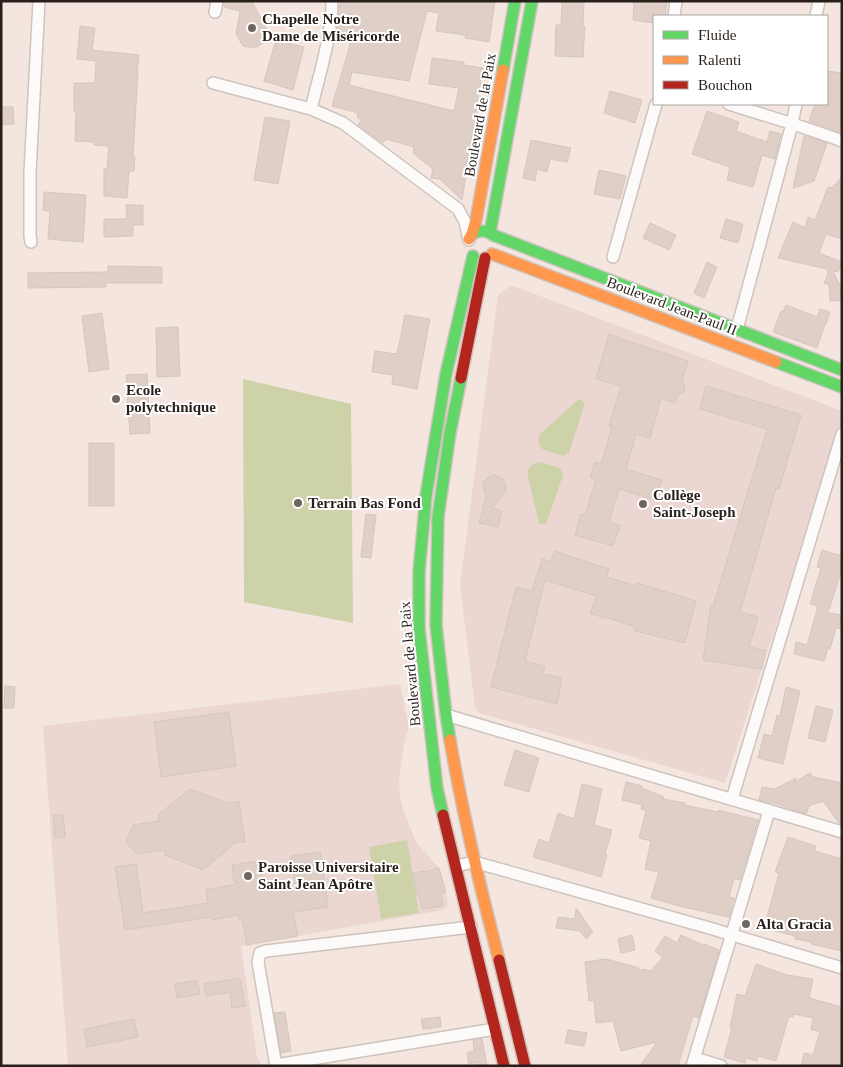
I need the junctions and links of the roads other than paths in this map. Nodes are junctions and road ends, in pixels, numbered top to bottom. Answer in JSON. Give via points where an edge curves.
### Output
{"nodes":[{"id":1,"x":39,"y":1,"type":"edge"},
{"id":2,"x":332,"y":1,"type":"edge"},
{"id":3,"x":515,"y":1,"type":"edge"},
{"id":4,"x":532,"y":1,"type":"edge"},
{"id":5,"x":676,"y":1,"type":"edge"},
{"id":6,"x":819,"y":1,"type":"edge"},
{"id":7,"x":674,"y":15,"type":"edge"},
{"id":8,"x":816,"y":15,"type":"edge"},
{"id":9,"x":213,"y":83,"type":"dead end"},
{"id":10,"x":656,"y":105,"type":"edge"},
{"id":11,"x":733,"y":105,"type":"edge"},
{"id":12,"x":796,"y":105,"type":"edge"},
{"id":13,"x":311,"y":109,"type":"junction"},
{"id":14,"x":792,"y":124,"type":"junction"},
{"id":15,"x":842,"y":141,"type":"edge"},
{"id":16,"x":492,"y":234,"type":"junction"},
{"id":17,"x":470,"y":237,"type":"junction"},
{"id":18,"x":31,"y":242,"type":"dead end"},
{"id":19,"x":473,"y":256,"type":"junction"},
{"id":20,"x":488,"y":256,"type":"junction"},
{"id":21,"x":613,"y":257,"type":"dead end"},
{"id":22,"x":737,"y":329,"type":"junction"},
{"id":23,"x":842,"y":370,"type":"edge"},
{"id":24,"x":842,"y":387,"type":"edge"},
{"id":25,"x":842,"y":434,"type":"edge"},
{"id":26,"x":446,"y":715,"type":"junction"},
{"id":27,"x":732,"y":800,"type":"junction"},
{"id":28,"x":769,"y":810,"type":"junction"},
{"id":29,"x":842,"y":832,"type":"edge"},
{"id":30,"x":474,"y":862,"type":"junction"},
{"id":31,"x":456,"y":866,"type":"junction"},
{"id":32,"x":471,"y":927,"type":"junction"},
{"id":33,"x":732,"y":935,"type":"junction"},
{"id":34,"x":842,"y":968,"type":"edge"},
{"id":35,"x":496,"y":1029,"type":"junction"},
{"id":36,"x":694,"y":1062,"type":"edge"},
{"id":37,"x":276,"y":1065,"type":"edge"},
{"id":38,"x":504,"y":1066,"type":"edge"},
{"id":39,"x":525,"y":1066,"type":"edge"},
{"id":40,"x":721,"y":1066,"type":"edge"}],
"edges":[{"from":1,"to":18,"type":"street","via":[[30,172]]},
{"from":2,"to":13,"type":"street","via":[[328,37]]},
{"from":3,"to":17,"type":"main road","name":"Boulevard de la Paix"},
{"from":4,"to":16,"type":"main road","name":"Boulevard de la Paix"},
{"from":5,"to":7,"type":"street"},
{"from":6,"to":8,"type":"street"},
{"from":9,"to":13,"type":"street"},
{"from":10,"to":21,"type":"street"},
{"from":11,"to":14,"type":"street"},
{"from":12,"to":14,"type":"street"},
{"from":13,"to":17,"type":"street","via":[[343,123],[458,209]]},
{"from":14,"to":15,"type":"street"},
{"from":14,"to":22,"type":"street"},
{"from":16,"to":17,"type":"main road","via":[[480,230]]},
{"from":16,"to":20,"type":"main road","via":[[495,243]]},
{"from":16,"to":22,"type":"main road","name":"Boulevard Jean-Paul II"},
{"from":17,"to":19,"type":"main road","via":[[468,248]]},
{"from":19,"to":20,"type":"main road"},
{"from":19,"to":31,"type":"main road","name":"Boulevard de la Paix","via":[[444,383],[426,496],[419,572],[419,628],[438,788]]},
{"from":20,"to":24,"type":"main road","name":"Boulevard Jean-Paul II"},
{"from":20,"to":26,"type":"main road","name":"Boulevard de la Paix","via":[[450,433],[438,517],[436,625]]},
{"from":22,"to":23,"type":"main road","name":"Boulevard Jean-Paul II"},
{"from":25,"to":27,"type":"street"},
{"from":26,"to":27,"type":"street"},
{"from":26,"to":30,"type":"main road","name":"Boulevard de la Paix"},
{"from":27,"to":28,"type":"street"},
{"from":28,"to":29,"type":"street"},
{"from":28,"to":33,"type":"street"},
{"from":30,"to":31,"type":"street"},
{"from":30,"to":33,"type":"street"},
{"from":30,"to":39,"type":"main road","name":"Boulevard de la Paix"},
{"from":31,"to":32,"type":"main road","name":"Boulevard de la Paix"},
{"from":32,"to":35,"type":"main road","name":"Boulevard de la Paix"},
{"from":32,"to":37,"type":"street","via":[[260,953],[258,962]]},
{"from":33,"to":34,"type":"street"},
{"from":33,"to":36,"type":"street"},
{"from":35,"to":37,"type":"street"},
{"from":35,"to":38,"type":"main road","name":"Boulevard de la Paix"},
{"from":36,"to":40,"type":"street"}]}
